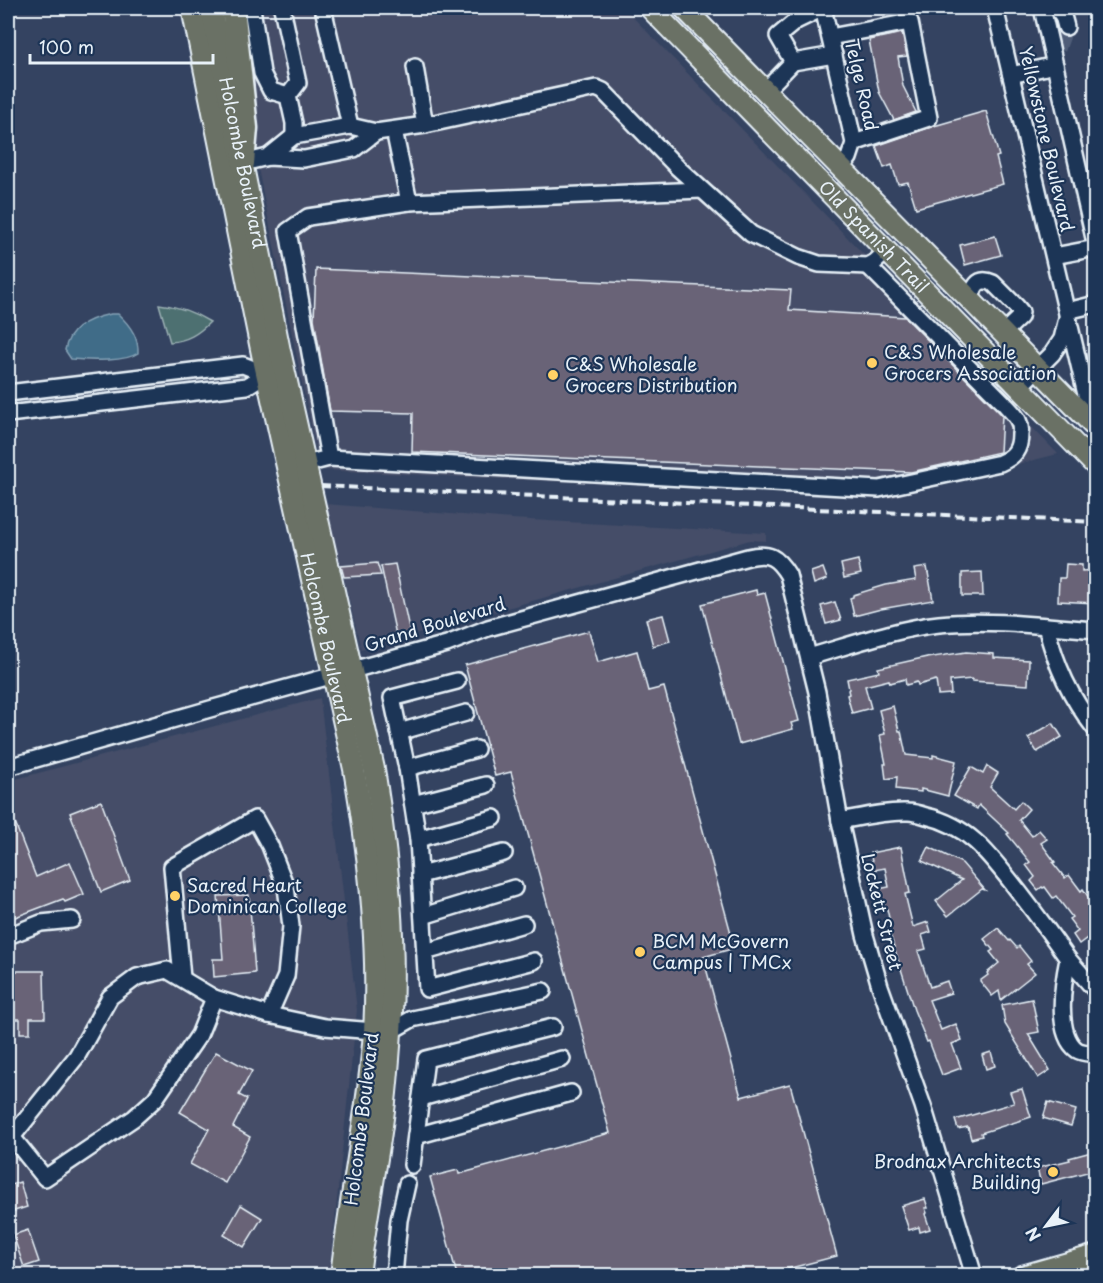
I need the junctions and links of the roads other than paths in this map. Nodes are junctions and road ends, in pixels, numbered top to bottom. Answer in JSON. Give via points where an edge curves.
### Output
{"nodes":[{"id":1,"x":192,"y":8,"type":"edge"},
{"id":2,"x":211,"y":8,"type":"edge"},
{"id":3,"x":233,"y":8,"type":"edge"},
{"id":4,"x":252,"y":8,"type":"edge"},
{"id":5,"x":282,"y":8,"type":"edge"},
{"id":6,"x":323,"y":8,"type":"edge"},
{"id":7,"x":650,"y":8,"type":"edge"},
{"id":8,"x":684,"y":8,"type":"edge"},
{"id":9,"x":823,"y":8,"type":"edge"},
{"id":10,"x":995,"y":8,"type":"edge"},
{"id":11,"x":1042,"y":8,"type":"edge"},
{"id":12,"x":1057,"y":8,"type":"edge"},
{"id":13,"x":1066,"y":27,"type":"dead end"},
{"id":14,"x":830,"y":37,"type":"junction"},
{"id":15,"x":834,"y":55,"type":"junction"},
{"id":16,"x":1055,"y":56,"type":"junction"},
{"id":17,"x":793,"y":62,"type":"junction"},
{"id":18,"x":415,"y":67,"type":"dead end"},
{"id":19,"x":1011,"y":75,"type":"junction"},
{"id":20,"x":764,"y":89,"type":"junction"},
{"id":21,"x":288,"y":96,"type":"junction"},
{"id":22,"x":745,"y":105,"type":"junction"},
{"id":23,"x":425,"y":124,"type":"junction"},
{"id":24,"x":350,"y":126,"type":"junction"},
{"id":25,"x":394,"y":130,"type":"junction"},
{"id":26,"x":376,"y":132,"type":"junction"},
{"id":27,"x":294,"y":136,"type":"junction"},
{"id":28,"x":854,"y":143,"type":"junction"},
{"id":29,"x":237,"y":150,"type":"junction"},
{"id":30,"x":268,"y":157,"type":"junction"},
{"id":31,"x":840,"y":167,"type":"junction"},
{"id":32,"x":860,"y":188,"type":"junction"},
{"id":33,"x":702,"y":190,"type":"junction"},
{"id":34,"x":409,"y":202,"type":"junction"},
{"id":35,"x":842,"y":205,"type":"junction"},
{"id":36,"x":1095,"y":248,"type":"edge"},
{"id":37,"x":886,"y":251,"type":"junction"},
{"id":38,"x":1054,"y":256,"type":"junction"},
{"id":39,"x":868,"y":266,"type":"junction"},
{"id":40,"x":971,"y":301,"type":"junction"},
{"id":41,"x":1095,"y":303,"type":"edge"},
{"id":42,"x":1067,"y":313,"type":"junction"},
{"id":43,"x":953,"y":318,"type":"junction"},
{"id":44,"x":1002,"y":334,"type":"junction"},
{"id":45,"x":1037,"y":369,"type":"junction"},
{"id":46,"x":276,"y":372,"type":"junction"},
{"id":47,"x":1020,"y":387,"type":"junction"},
{"id":48,"x":8,"y":393,"type":"edge"},
{"id":49,"x":8,"y":414,"type":"edge"},
{"id":50,"x":1095,"y":422,"type":"edge"},
{"id":51,"x":1095,"y":428,"type":"edge"},
{"id":52,"x":329,"y":458,"type":"junction"},
{"id":53,"x":306,"y":464,"type":"junction"},
{"id":54,"x":1095,"y":465,"type":"edge"},
{"id":55,"x":770,"y":556,"type":"joint"},
{"id":56,"x":1046,"y":626,"type":"junction"},
{"id":57,"x":1095,"y":630,"type":"edge"},
{"id":58,"x":809,"y":657,"type":"junction"},
{"id":59,"x":342,"y":673,"type":"junction"},
{"id":60,"x":458,"y":681,"type":"dead end"},
{"id":61,"x":466,"y":713,"type":"dead end"},
{"id":62,"x":1095,"y":730,"type":"edge"},
{"id":63,"x":399,"y":732,"type":"junction"},
{"id":64,"x":476,"y":749,"type":"dead end"},
{"id":65,"x":8,"y":767,"type":"edge"},
{"id":66,"x":406,"y":768,"type":"junction"},
{"id":67,"x":486,"y":785,"type":"dead end"},
{"id":68,"x":413,"y":804,"type":"junction"},
{"id":69,"x":494,"y":818,"type":"dead end"},
{"id":70,"x":840,"y":821,"type":"junction"},
{"id":71,"x":418,"y":839,"type":"junction"},
{"id":72,"x":504,"y":853,"type":"dead end"},
{"id":73,"x":420,"y":875,"type":"junction"},
{"id":74,"x":514,"y":888,"type":"dead end"},
{"id":75,"x":423,"y":916,"type":"junction"},
{"id":76,"x":72,"y":920,"type":"dead end"},
{"id":77,"x":524,"y":924,"type":"dead end"},
{"id":78,"x":8,"y":936,"type":"edge"},
{"id":79,"x":425,"y":952,"type":"junction"},
{"id":80,"x":1068,"y":959,"type":"junction"},
{"id":81,"x":534,"y":961,"type":"dead end"},
{"id":82,"x":182,"y":978,"type":"junction"},
{"id":83,"x":543,"y":991,"type":"dead end"},
{"id":84,"x":1095,"y":991,"type":"edge"},
{"id":85,"x":214,"y":998,"type":"junction"},
{"id":86,"x":269,"y":1015,"type":"junction"},
{"id":87,"x":553,"y":1027,"type":"dead end"},
{"id":88,"x":383,"y":1031,"type":"junction"},
{"id":89,"x":1095,"y":1053,"type":"edge"},
{"id":90,"x":562,"y":1059,"type":"dead end"},
{"id":91,"x":572,"y":1093,"type":"dead end"},
{"id":92,"x":421,"y":1098,"type":"junction"},
{"id":93,"x":416,"y":1136,"type":"junction"},
{"id":94,"x":10,"y":1138,"type":"edge"},
{"id":95,"x":411,"y":1165,"type":"dead end"},
{"id":96,"x":407,"y":1184,"type":"dead end"},
{"id":97,"x":1095,"y":1255,"type":"edge"},
{"id":98,"x":341,"y":1275,"type":"edge"},
{"id":99,"x":358,"y":1275,"type":"edge"},
{"id":100,"x":394,"y":1275,"type":"edge"},
{"id":101,"x":974,"y":1275,"type":"edge"},
{"id":102,"x":1022,"y":1275,"type":"edge"}],
"edges":[{"from":1,"to":29,"type":"main road","name":"Holcombe Boulevard"},
{"from":2,"to":29,"type":"main road","name":"Holcombe Boulevard"},
{"from":3,"to":29,"type":"highway","via":[[246,128]]},
{"from":4,"to":21,"type":"street","via":[[262,73],[271,91]]},
{"from":5,"to":21,"type":"street","via":[[298,83]]},
{"from":6,"to":24,"type":"street"},
{"from":7,"to":22,"type":"main road","name":"Old Spanish Trail"},
{"from":8,"to":20,"type":"main road","name":"Old Spanish Trail"},
{"from":9,"to":14,"type":"street","name":"Telge Road"},
{"from":9,"to":17,"type":"street","via":[[796,21],[778,36]]},
{"from":10,"to":19,"type":"street","name":"Yellowstone Boulevard"},
{"from":11,"to":16,"type":"street"},
{"from":12,"to":13,"type":"street"},
{"from":14,"to":15,"type":"street","name":"Telge Road"},
{"from":14,"to":28,"type":"street","via":[[910,22],[929,118]]},
{"from":15,"to":17,"type":"street"},
{"from":15,"to":28,"type":"street","name":"Telge Road"},
{"from":16,"to":19,"type":"street"},
{"from":16,"to":36,"type":"street"},
{"from":17,"to":20,"type":"street"},
{"from":18,"to":23,"type":"street"},
{"from":19,"to":38,"type":"street","name":"Yellowstone Boulevard"},
{"from":20,"to":22,"type":"main road"},
{"from":20,"to":31,"type":"main road","name":"Old Spanish Trail"},
{"from":21,"to":27,"type":"street"},
{"from":22,"to":35,"type":"main road","name":"Old Spanish Trail"},
{"from":23,"to":25,"type":"street"},
{"from":23,"to":33,"type":"street","via":[[596,88]]},
{"from":24,"to":26,"type":"street"},
{"from":24,"to":27,"type":"street"},
{"from":25,"to":26,"type":"street"},
{"from":25,"to":34,"type":"street"},
{"from":26,"to":30,"type":"street","via":[[354,149],[304,159]]},
{"from":27,"to":30,"type":"street"},
{"from":28,"to":31,"type":"street","name":"Telge Road","via":[[849,159]]},
{"from":29,"to":30,"type":"street"},
{"from":29,"to":46,"type":"main road","name":"Holcombe Boulevard"},
{"from":29,"to":46,"type":"main road","name":"Holcombe Boulevard"},
{"from":31,"to":32,"type":"main road","name":"Old Spanish Trail"},
{"from":32,"to":35,"type":"main road"},
{"from":32,"to":40,"type":"main road","name":"Old Spanish Trail"},
{"from":33,"to":34,"type":"street"},
{"from":33,"to":39,"type":"street","via":[[751,234],[798,257],[819,264]]},
{"from":34,"to":52,"type":"street","via":[[308,217],[288,231]]},
{"from":35,"to":37,"type":"main road","name":"Old Spanish Trail"},
{"from":36,"to":38,"type":"street"},
{"from":37,"to":39,"type":"street"},
{"from":37,"to":43,"type":"main road","name":"Old Spanish Trail"},
{"from":38,"to":42,"type":"street","name":"Yellowstone Boulevard"},
{"from":39,"to":52,"type":"street","via":[[1019,421],[1019,445],[1009,459],[879,489]]},
{"from":40,"to":43,"type":"main road"},
{"from":40,"to":44,"type":"main road","name":"Old Spanish Trail"},
{"from":40,"to":44,"type":"street","via":[[976,284],[989,281],[1016,306],[1020,317]]},
{"from":41,"to":42,"type":"street"},
{"from":42,"to":45,"type":"street","name":"Yellowstone Boulevard","via":[[1062,339]]},
{"from":42,"to":50,"type":"street","name":"Yellowstone Boulevard"},
{"from":43,"to":47,"type":"main road","name":"Old Spanish Trail"},
{"from":44,"to":45,"type":"main road","name":"Old Spanish Trail"},
{"from":45,"to":47,"type":"street","name":"Yellowstone Boulevard"},
{"from":45,"to":51,"type":"main road","name":"Old Spanish Trail"},
{"from":46,"to":48,"type":"street","via":[[243,365]]},
{"from":46,"to":49,"type":"street","via":[[249,386]]},
{"from":46,"to":53,"type":"main road","name":"Holcombe Boulevard"},
{"from":46,"to":59,"type":"main road","name":"Holcombe Boulevard"},
{"from":47,"to":54,"type":"main road","name":"Old Spanish Trail"},
{"from":52,"to":53,"type":"street"},
{"from":53,"to":59,"type":"main road","name":"Holcombe Boulevard"},
{"from":55,"to":58,"type":"street","name":"Lockett Street","via":[[788,575]]},
{"from":55,"to":59,"type":"street","name":"Grand Boulevard","via":[[748,556]]},
{"from":56,"to":57,"type":"street"},
{"from":56,"to":58,"type":"street","via":[[939,624]]},
{"from":56,"to":62,"type":"street","via":[[1060,673]]},
{"from":58,"to":70,"type":"street","name":"Lockett Street"},
{"from":59,"to":65,"type":"street","name":"Grand Boulevard"},
{"from":59,"to":88,"type":"main road","name":"Holcombe Boulevard","via":[[374,769],[383,826],[393,954]]},
{"from":60,"to":63,"type":"street","via":[[392,698]]},
{"from":61,"to":63,"type":"street"},
{"from":63,"to":66,"type":"street"},
{"from":64,"to":66,"type":"street"},
{"from":66,"to":68,"type":"street"},
{"from":67,"to":68,"type":"street"},
{"from":68,"to":71,"type":"street"},
{"from":69,"to":71,"type":"street"},
{"from":70,"to":80,"type":"street","via":[[910,812],[958,827],[992,857]]},
{"from":70,"to":101,"type":"street","name":"Lockett Street","via":[[880,986],[924,1106]]},
{"from":71,"to":73,"type":"street"},
{"from":72,"to":73,"type":"street"},
{"from":73,"to":75,"type":"street"},
{"from":74,"to":75,"type":"street"},
{"from":75,"to":79,"type":"street"},
{"from":76,"to":78,"type":"street","via":[[41,923]]},
{"from":77,"to":79,"type":"street"},
{"from":79,"to":81,"type":"street","via":[[428,989]]},
{"from":80,"to":84,"type":"street"},
{"from":80,"to":89,"type":"street","via":[[1063,982],[1064,1028],[1068,1041],[1079,1052]]},
{"from":82,"to":85,"type":"street"},
{"from":82,"to":86,"type":"street","via":[[172,867],[255,819],[286,887],[291,926],[286,976]]},
{"from":82,"to":94,"type":"street","via":[[167,970],[137,977],[110,997],[77,1056]]},
{"from":83,"to":88,"type":"street","via":[[412,1019]]},
{"from":85,"to":86,"type":"street"},
{"from":85,"to":94,"type":"street","via":[[199,1035],[155,1098],[134,1118],[45,1178]]},
{"from":86,"to":88,"type":"street","via":[[325,1027]]},
{"from":87,"to":92,"type":"street","via":[[426,1059]]},
{"from":88,"to":98,"type":"main road","name":"Holcombe Boulevard","via":[[366,1108]]},
{"from":88,"to":99,"type":"main road","name":"Holcombe Boulevard","via":[[383,1117]]},
{"from":90,"to":92,"type":"street"},
{"from":91,"to":93,"type":"street"},
{"from":92,"to":93,"type":"street"},
{"from":93,"to":95,"type":"street"},
{"from":96,"to":100,"type":"street"},
{"from":97,"to":102,"type":"main road"}]}
